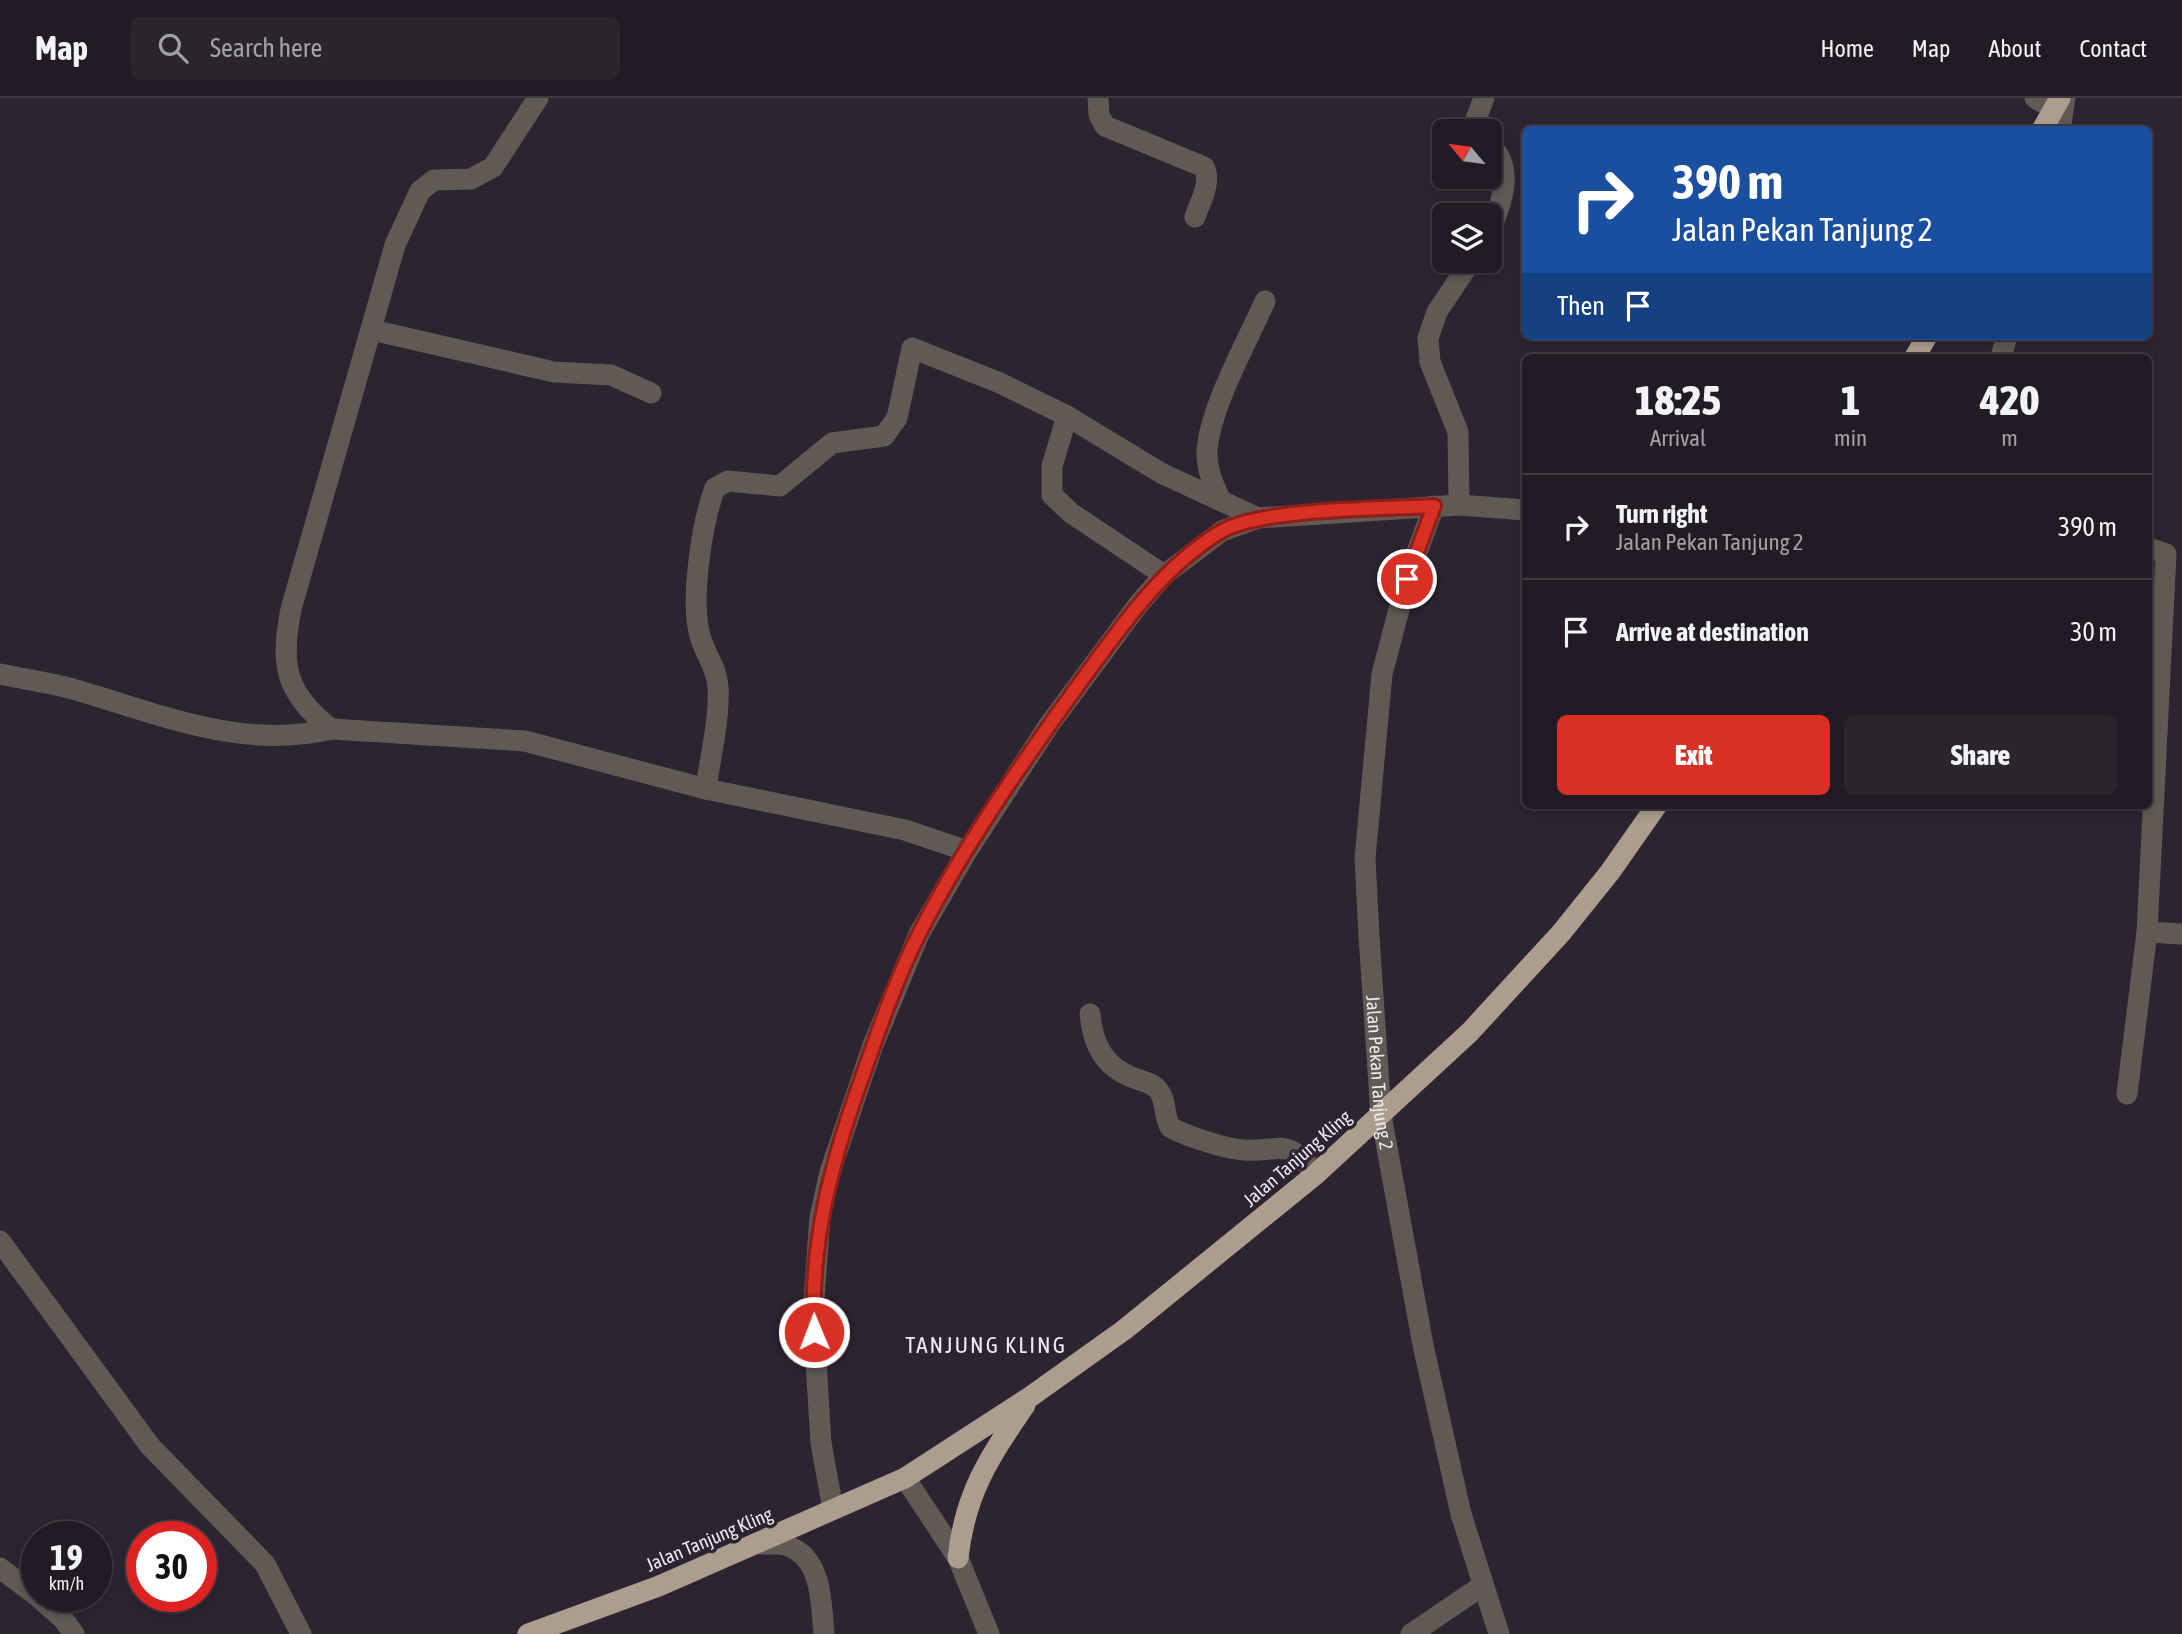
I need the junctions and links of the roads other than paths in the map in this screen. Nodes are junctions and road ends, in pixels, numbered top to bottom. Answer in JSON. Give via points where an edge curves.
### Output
{"nodes":[{"id":1,"x":538,"y":98,"type":"edge"},
{"id":2,"x":1098,"y":98,"type":"edge"},
{"id":3,"x":1484,"y":98,"type":"edge"},
{"id":4,"x":2035,"y":98,"type":"edge"},
{"id":5,"x":2060,"y":109,"type":"edge"},
{"id":6,"x":1479,"y":119,"type":"edge"},
{"id":7,"x":2045,"y":126,"type":"edge"},
{"id":8,"x":1502,"y":160,"type":"edge"},
{"id":9,"x":1502,"y":184,"type":"edge"},
{"id":10,"x":1195,"y":216,"type":"dead end"},
{"id":11,"x":1463,"y":273,"type":"edge"},
{"id":12,"x":1265,"y":301,"type":"dead end"},
{"id":13,"x":372,"y":330,"type":"junction"},
{"id":14,"x":651,"y":393,"type":"dead end"},
{"id":15,"x":1067,"y":416,"type":"junction"},
{"id":16,"x":1221,"y":501,"type":"junction"},
{"id":17,"x":1459,"y":505,"type":"junction"},
{"id":18,"x":1434,"y":506,"type":"junction"},
{"id":19,"x":1522,"y":510,"type":"edge"},
{"id":20,"x":1258,"y":517,"type":"junction"},
{"id":21,"x":2152,"y":549,"type":"edge"},
{"id":22,"x":1164,"y":575,"type":"junction"},
{"id":23,"x":0,"y":674,"type":"edge"},
{"id":24,"x":331,"y":729,"type":"junction"},
{"id":25,"x":706,"y":789,"type":"junction"},
{"id":26,"x":1654,"y":809,"type":"edge"},
{"id":27,"x":967,"y":851,"type":"junction"},
{"id":28,"x":2147,"y":932,"type":"junction"},
{"id":29,"x":2182,"y":934,"type":"edge"},
{"id":30,"x":1090,"y":1014,"type":"dead end"},
{"id":31,"x":2127,"y":1094,"type":"dead end"},
{"id":32,"x":1381,"y":1115,"type":"junction"},
{"id":33,"x":1316,"y":1174,"type":"junction"},
{"id":34,"x":0,"y":1241,"type":"edge"},
{"id":35,"x":1030,"y":1397,"type":"junction"},
{"id":36,"x":905,"y":1478,"type":"junction"},
{"id":37,"x":833,"y":1509,"type":"junction"},
{"id":38,"x":760,"y":1544,"type":"junction"},
{"id":39,"x":958,"y":1558,"type":"junction"},
{"id":40,"x":0,"y":1568,"type":"edge"},
{"id":41,"x":21,"y":1584,"type":"edge"},
{"id":42,"x":1482,"y":1586,"type":"junction"},
{"id":43,"x":53,"y":1612,"type":"edge"},
{"id":44,"x":74,"y":1634,"type":"edge"},
{"id":45,"x":301,"y":1634,"type":"edge"},
{"id":46,"x":528,"y":1634,"type":"edge"},
{"id":47,"x":824,"y":1634,"type":"edge"},
{"id":48,"x":989,"y":1634,"type":"edge"},
{"id":49,"x":1411,"y":1634,"type":"edge"},
{"id":50,"x":1499,"y":1634,"type":"edge"}],
"edges":[{"from":1,"to":13,"type":"street","via":[[493,167],[471,179],[433,180],[420,191],[395,245]]},
{"from":2,"to":10,"type":"street","via":[[1105,126],[1204,167],[1206,187]]},
{"from":3,"to":6,"type":"street"},
{"from":4,"to":5,"type":"street"},
{"from":5,"to":7,"type":"highway"},
{"from":8,"to":9,"type":"street"},
{"from":11,"to":17,"type":"street","via":[[1437,312],[1429,338],[1430,362],[1458,432]]},
{"from":12,"to":16,"type":"street","via":[[1210,430],[1209,465]]},
{"from":13,"to":14,"type":"street","via":[[554,372],[611,375]]},
{"from":13,"to":24,"type":"street","via":[[285,639],[286,667],[294,692],[309,712]]},
{"from":15,"to":16,"type":"street","via":[[1161,474]]},
{"from":15,"to":22,"type":"street","via":[[1052,466],[1052,495],[1071,513]]},
{"from":15,"to":25,"type":"street","via":[[912,348],[897,418],[884,436],[832,443],[780,486],[728,481],[715,488],[696,608],[718,689]]},
{"from":16,"to":20,"type":"street"},
{"from":17,"to":18,"type":"street"},
{"from":17,"to":19,"type":"street"},
{"from":18,"to":20,"type":"street"},
{"from":18,"to":32,"type":"street","name":"Jalan Pekan Tanjung 2","via":[[1407,579],[1382,674],[1368,799],[1365,859]]},
{"from":20,"to":22,"type":"street","via":[[1222,531]]},
{"from":21,"to":28,"type":"street","via":[[2166,554]]},
{"from":22,"to":27,"type":"street","via":[[1049,725]]},
{"from":23,"to":24,"type":"street","via":[[66,687],[214,730],[303,736]]},
{"from":24,"to":25,"type":"street","via":[[525,741]]},
{"from":25,"to":27,"type":"street","via":[[905,830]]},
{"from":26,"to":32,"type":"highway","name":"Jalan Tanjung Kling","via":[[1610,872],[1514,986]]},
{"from":27,"to":37,"type":"street","via":[[919,934],[873,1045],[820,1216],[814,1268],[814,1348],[821,1443]]},
{"from":28,"to":29,"type":"street"},
{"from":28,"to":31,"type":"street"},
{"from":30,"to":33,"type":"street","via":[[1098,1050],[1121,1073],[1156,1087],[1163,1096],[1170,1127],[1242,1150],[1279,1146],[1292,1150]]},
{"from":32,"to":33,"type":"highway","name":"Jalan Tanjung Kling"},
{"from":32,"to":42,"type":"street","name":"Jalan Pekan Tanjung 2","via":[[1423,1345]]},
{"from":33,"to":35,"type":"highway","name":"Jalan Tanjung Kling","via":[[1207,1265]]},
{"from":34,"to":45,"type":"street","via":[[150,1446],[265,1564]]},
{"from":35,"to":36,"type":"highway","name":"Jalan Tanjung Kling"},
{"from":35,"to":39,"type":"highway","via":[[974,1489],[962,1523]]},
{"from":36,"to":37,"type":"highway","name":"Jalan Tanjung Kling"},
{"from":36,"to":39,"type":"street"},
{"from":37,"to":38,"type":"highway","name":"Jalan Tanjung Kling"},
{"from":38,"to":46,"type":"highway","name":"Jalan Tanjung Kling"},
{"from":38,"to":47,"type":"street","via":[[788,1546],[812,1568],[819,1581]]},
{"from":39,"to":48,"type":"street"},
{"from":40,"to":41,"type":"street"},
{"from":42,"to":49,"type":"street"},
{"from":42,"to":50,"type":"street","name":"Jalan Pekan Tanjung 2"},
{"from":43,"to":44,"type":"street"}]}
